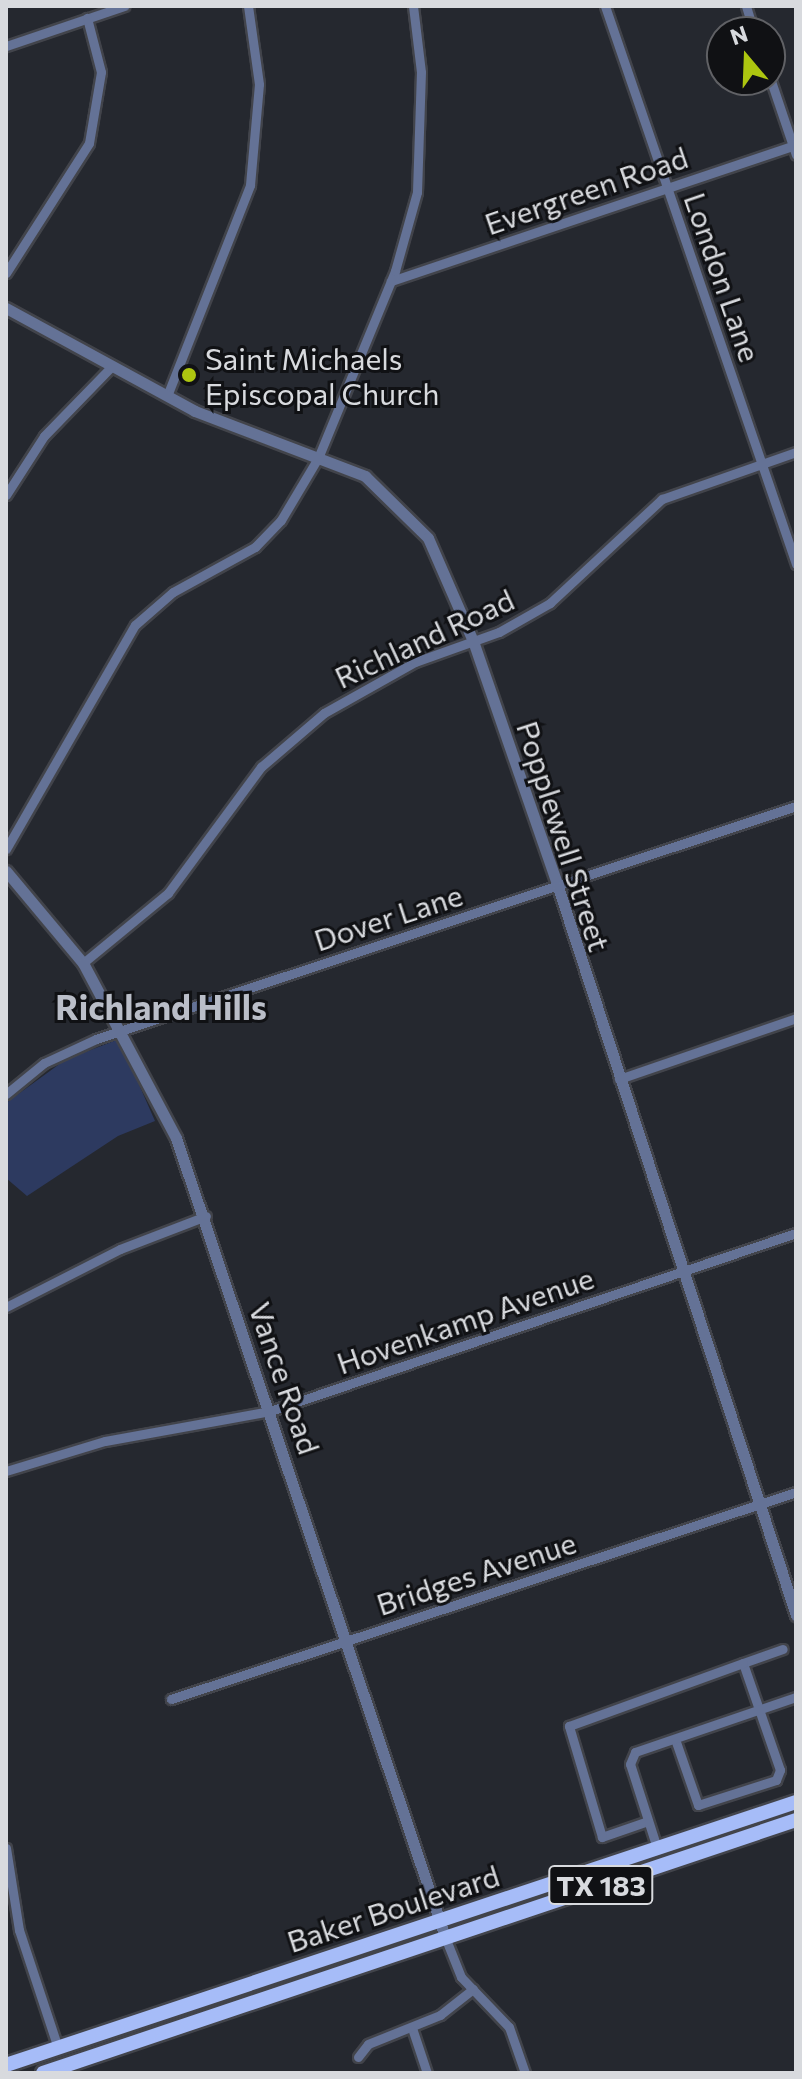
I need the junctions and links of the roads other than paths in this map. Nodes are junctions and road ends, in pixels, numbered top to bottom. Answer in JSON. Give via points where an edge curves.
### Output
{"nodes":[{"id":1,"x":124,"y":6,"type":"edge"},
{"id":2,"x":248,"y":6,"type":"edge"},
{"id":3,"x":413,"y":6,"type":"edge"},
{"id":4,"x":605,"y":6,"type":"edge"},
{"id":5,"x":87,"y":18,"type":"junction"},
{"id":6,"x":6,"y":46,"type":"edge"},
{"id":7,"x":776,"y":96,"type":"edge"},
{"id":8,"x":795,"y":149,"type":"edge"},
{"id":9,"x":668,"y":188,"type":"junction"},
{"id":10,"x":6,"y":273,"type":"edge"},
{"id":11,"x":391,"y":281,"type":"junction"},
{"id":12,"x":6,"y":308,"type":"edge"},
{"id":13,"x":111,"y":367,"type":"junction"},
{"id":14,"x":167,"y":396,"type":"junction"},
{"id":15,"x":796,"y":452,"type":"edge"},
{"id":16,"x":318,"y":458,"type":"junction"},
{"id":17,"x":761,"y":465,"type":"junction"},
{"id":18,"x":6,"y":495,"type":"edge"},
{"id":19,"x":796,"y":564,"type":"edge"},
{"id":20,"x":473,"y":641,"type":"junction"},
{"id":21,"x":796,"y":806,"type":"edge"},
{"id":22,"x":6,"y":849,"type":"edge"},
{"id":23,"x":6,"y":871,"type":"edge"},
{"id":24,"x":558,"y":887,"type":"junction"},
{"id":25,"x":83,"y":963,"type":"junction"},
{"id":26,"x":796,"y":1018,"type":"edge"},
{"id":27,"x":121,"y":1030,"type":"junction"},
{"id":28,"x":619,"y":1079,"type":"junction"},
{"id":29,"x":6,"y":1094,"type":"edge"},
{"id":30,"x":206,"y":1216,"type":"junction"},
{"id":31,"x":796,"y":1233,"type":"edge"},
{"id":32,"x":684,"y":1271,"type":"junction"},
{"id":33,"x":6,"y":1307,"type":"edge"},
{"id":34,"x":270,"y":1411,"type":"junction"},
{"id":35,"x":6,"y":1471,"type":"edge"},
{"id":36,"x":796,"y":1492,"type":"edge"},
{"id":37,"x":759,"y":1503,"type":"junction"},
{"id":38,"x":796,"y":1615,"type":"edge"},
{"id":39,"x":346,"y":1641,"type":"junction"},
{"id":40,"x":783,"y":1649,"type":"dead end"},
{"id":41,"x":743,"y":1663,"type":"junction"},
{"id":42,"x":796,"y":1697,"type":"edge"},
{"id":43,"x":171,"y":1699,"type":"dead end"},
{"id":44,"x":759,"y":1710,"type":"junction"},
{"id":45,"x":675,"y":1739,"type":"junction"},
{"id":46,"x":796,"y":1802,"type":"edge"},
{"id":47,"x":796,"y":1820,"type":"edge"},
{"id":48,"x":648,"y":1821,"type":"junction"},
{"id":49,"x":6,"y":1848,"type":"edge"},
{"id":50,"x":657,"y":1848,"type":"junction"},
{"id":51,"x":10,"y":1894,"type":"edge"},
{"id":52,"x":439,"y":1921,"type":"junction"},
{"id":53,"x":445,"y":1937,"type":"junction"},
{"id":54,"x":473,"y":1989,"type":"junction"},
{"id":55,"x":412,"y":2028,"type":"junction"},
{"id":56,"x":58,"y":2048,"type":"junction"},
{"id":57,"x":358,"y":2057,"type":"dead end"},
{"id":58,"x":6,"y":2065,"type":"edge"},
{"id":59,"x":67,"y":2069,"type":"edge"},
{"id":60,"x":43,"y":2073,"type":"edge"},
{"id":61,"x":427,"y":2073,"type":"edge"},
{"id":62,"x":525,"y":2073,"type":"edge"}],
"edges":[{"from":1,"to":5,"type":"street"},
{"from":2,"to":14,"type":"street","via":[[259,84],[250,185],[218,281]]},
{"from":3,"to":11,"type":"street","via":[[421,72],[419,176]]},
{"from":4,"to":9,"type":"street","name":"London Lane"},
{"from":5,"to":6,"type":"street"},
{"from":5,"to":10,"type":"street","via":[[101,72],[89,143]]},
{"from":7,"to":8,"type":"street"},
{"from":8,"to":9,"type":"street","name":"Evergreen Road"},
{"from":9,"to":11,"type":"street","name":"Evergreen Road"},
{"from":9,"to":17,"type":"street","name":"London Lane"},
{"from":11,"to":16,"type":"street"},
{"from":12,"to":13,"type":"street","name":"Popplewell Street"},
{"from":13,"to":14,"type":"street","name":"Popplewell Street"},
{"from":13,"to":18,"type":"street","via":[[61,416]]},
{"from":14,"to":16,"type":"street","name":"Popplewell Street"},
{"from":15,"to":17,"type":"street","name":"Richland Road"},
{"from":16,"to":20,"type":"street","name":"Popplewell Street","via":[[365,476],[420,528],[446,572]]},
{"from":16,"to":22,"type":"street","via":[[281,520],[255,547],[173,592],[135,625]]},
{"from":17,"to":19,"type":"street","name":"London Lane"},
{"from":17,"to":20,"type":"street","name":"Richland Road","via":[[662,499],[569,590]]},
{"from":20,"to":24,"type":"street","name":"Popplewell Street"},
{"from":20,"to":25,"type":"street","name":"Richland Road","via":[[377,681],[301,731],[261,767],[178,882]]},
{"from":21,"to":24,"type":"street","name":"Dover Lane"},
{"from":23,"to":25,"type":"street","name":"Vance Road"},
{"from":24,"to":27,"type":"street","name":"Dover Lane"},
{"from":24,"to":28,"type":"street","name":"Popplewell Street"},
{"from":25,"to":27,"type":"street","name":"Vance Road"},
{"from":26,"to":28,"type":"street"},
{"from":27,"to":29,"type":"street","name":"Dover Lane","via":[[44,1063]]},
{"from":27,"to":30,"type":"street","name":"Vance Road","via":[[176,1138]]},
{"from":28,"to":32,"type":"street","name":"Popplewell Street"},
{"from":30,"to":33,"type":"street","via":[[120,1249]]},
{"from":30,"to":34,"type":"street","name":"Vance Road"},
{"from":31,"to":32,"type":"street","name":"Hovenkamp Avenue"},
{"from":32,"to":34,"type":"street","name":"Hovenkamp Avenue"},
{"from":32,"to":37,"type":"street","name":"Popplewell Street"},
{"from":34,"to":35,"type":"street","name":"Hovenkamp Avenue","via":[[105,1441]]},
{"from":34,"to":39,"type":"street","name":"Vance Road"},
{"from":36,"to":37,"type":"street","name":"Bridges Avenue"},
{"from":37,"to":38,"type":"street","name":"Popplewell Street"},
{"from":37,"to":39,"type":"street","name":"Bridges Avenue"},
{"from":39,"to":43,"type":"street","name":"Bridges Avenue"},
{"from":39,"to":52,"type":"street","name":"Vance Road"},
{"from":40,"to":41,"type":"street"},
{"from":41,"to":44,"type":"street"},
{"from":41,"to":48,"type":"street","via":[[569,1726],[602,1837]]},
{"from":42,"to":44,"type":"street"},
{"from":44,"to":45,"type":"street"},
{"from":44,"to":45,"type":"street","via":[[780,1770],[776,1780],[698,1805]]},
{"from":45,"to":48,"type":"street","via":[[631,1759]]},
{"from":46,"to":50,"type":"main road","name":"Baker Boulevard","number":"TX 183"},
{"from":47,"to":53,"type":"main road","name":"Baker Boulevard","number":"TX 183"},
{"from":48,"to":50,"type":"street"},
{"from":49,"to":51,"type":"street"},
{"from":50,"to":52,"type":"main road","name":"Baker Boulevard","number":"TX 183"},
{"from":51,"to":56,"type":"street"},
{"from":52,"to":53,"type":"street","name":"Vance Road"},
{"from":52,"to":56,"type":"main road","name":"Baker Boulevard","number":"TX 183"},
{"from":53,"to":54,"type":"street","via":[[457,1970]]},
{"from":53,"to":59,"type":"main road","name":"Baker Boulevard","number":"TX 183"},
{"from":54,"to":55,"type":"street"},
{"from":54,"to":62,"type":"street","via":[[509,2027]]},
{"from":55,"to":57,"type":"street","via":[[368,2044]]},
{"from":55,"to":61,"type":"street"},
{"from":56,"to":58,"type":"main road","name":"Baker Boulevard","number":"TX 183"},
{"from":56,"to":59,"type":"main road"},
{"from":59,"to":60,"type":"main road","name":"Baker Boulevard","number":"TX 183"}]}
